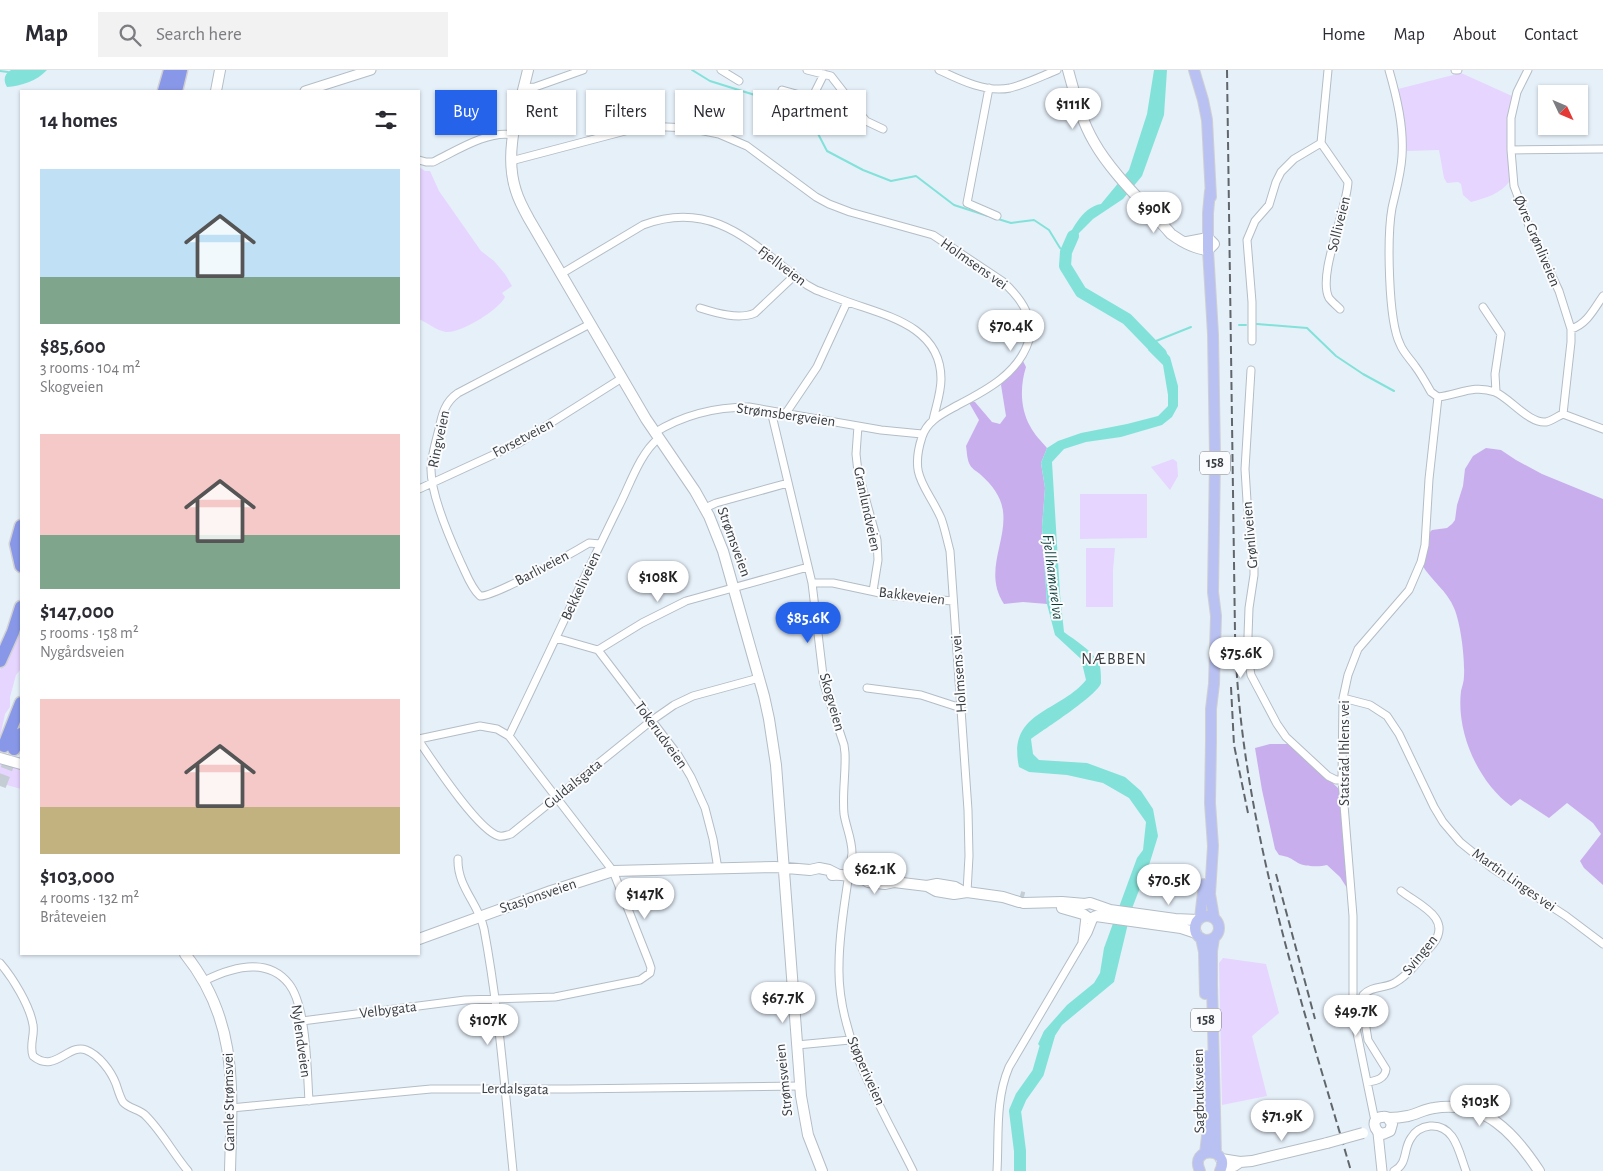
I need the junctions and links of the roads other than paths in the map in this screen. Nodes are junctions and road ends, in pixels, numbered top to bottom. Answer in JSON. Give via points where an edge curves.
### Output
{"nodes":[{"id":1,"x":170,"y":70,"type":"edge"},
{"id":2,"x":181,"y":70,"type":"edge"},
{"id":3,"x":220,"y":70,"type":"edge"},
{"id":4,"x":371,"y":70,"type":"edge"},
{"id":5,"x":528,"y":70,"type":"edge"},
{"id":6,"x":583,"y":70,"type":"edge"},
{"id":7,"x":721,"y":70,"type":"edge"},
{"id":8,"x":807,"y":70,"type":"edge"},
{"id":9,"x":939,"y":70,"type":"edge"},
{"id":10,"x":1057,"y":70,"type":"edge"},
{"id":11,"x":1068,"y":70,"type":"edge"},
{"id":12,"x":1194,"y":70,"type":"edge"},
{"id":13,"x":1328,"y":70,"type":"edge"},
{"id":14,"x":1389,"y":70,"type":"edge"},
{"id":15,"x":1528,"y":70,"type":"edge"},
{"id":16,"x":830,"y":74,"type":"edge"},
{"id":17,"x":739,"y":81,"type":"dead end"},
{"id":18,"x":524,"y":88,"type":"joint"},
{"id":19,"x":989,"y":88,"type":"junction"},
{"id":20,"x":164,"y":90,"type":"edge"},
{"id":21,"x":176,"y":90,"type":"edge"},
{"id":22,"x":216,"y":90,"type":"edge"},
{"id":23,"x":308,"y":90,"type":"edge"},
{"id":24,"x":817,"y":90,"type":"edge"},
{"id":25,"x":883,"y":129,"type":"dead end"},
{"id":26,"x":507,"y":134,"type":"edge"},
{"id":27,"x":513,"y":135,"type":"edge"},
{"id":28,"x":1321,"y":143,"type":"junction"},
{"id":29,"x":1603,"y":149,"type":"edge"},
{"id":30,"x":1511,"y":150,"type":"junction"},
{"id":31,"x":420,"y":160,"type":"edge"},
{"id":32,"x":511,"y":161,"type":"junction"},
{"id":33,"x":997,"y":216,"type":"dead end"},
{"id":34,"x":1210,"y":244,"type":"junction"},
{"id":35,"x":561,"y":274,"type":"junction"},
{"id":36,"x":794,"y":276,"type":"junction"},
{"id":37,"x":1603,"y":296,"type":"edge"},
{"id":38,"x":847,"y":302,"type":"junction"},
{"id":39,"x":1483,"y":307,"type":"dead end"},
{"id":40,"x":700,"y":308,"type":"dead end"},
{"id":41,"x":1340,"y":308,"type":"dead end"},
{"id":42,"x":590,"y":324,"type":"junction"},
{"id":43,"x":1571,"y":329,"type":"junction"},
{"id":44,"x":1252,"y":341,"type":"dead end"},
{"id":45,"x":1251,"y":370,"type":"dead end"},
{"id":46,"x":622,"y":378,"type":"junction"},
{"id":47,"x":1496,"y":392,"type":"junction"},
{"id":48,"x":1438,"y":397,"type":"junction"},
{"id":49,"x":771,"y":411,"type":"junction"},
{"id":50,"x":786,"y":413,"type":"junction"},
{"id":51,"x":1563,"y":414,"type":"junction"},
{"id":52,"x":933,"y":420,"type":"junction"},
{"id":53,"x":858,"y":426,"type":"junction"},
{"id":54,"x":1603,"y":429,"type":"edge"},
{"id":55,"x":922,"y":434,"type":"junction"},
{"id":56,"x":656,"y":436,"type":"junction"},
{"id":57,"x":432,"y":483,"type":"junction"},
{"id":58,"x":788,"y":483,"type":"junction"},
{"id":59,"x":420,"y":489,"type":"edge"},
{"id":60,"x":705,"y":508,"type":"junction"},
{"id":61,"x":20,"y":530,"type":"edge"},
{"id":62,"x":600,"y":544,"type":"junction"},
{"id":63,"x":20,"y":562,"type":"edge"},
{"id":64,"x":808,"y":567,"type":"junction"},
{"id":65,"x":812,"y":583,"type":"junction"},
{"id":66,"x":733,"y":587,"type":"junction"},
{"id":67,"x":873,"y":591,"type":"junction"},
{"id":68,"x":484,"y":596,"type":"joint"},
{"id":69,"x":953,"y":601,"type":"junction"},
{"id":70,"x":20,"y":610,"type":"edge"},
{"id":71,"x":556,"y":638,"type":"junction"},
{"id":72,"x":598,"y":650,"type":"junction"},
{"id":73,"x":0,"y":660,"type":"edge"},
{"id":74,"x":759,"y":678,"type":"junction"},
{"id":75,"x":867,"y":688,"type":"dead end"},
{"id":76,"x":1343,"y":698,"type":"junction"},
{"id":77,"x":20,"y":706,"type":"edge"},
{"id":78,"x":961,"y":708,"type":"junction"},
{"id":79,"x":652,"y":721,"type":"junction"},
{"id":80,"x":20,"y":735,"type":"edge"},
{"id":81,"x":509,"y":736,"type":"junction"},
{"id":82,"x":420,"y":740,"type":"edge"},
{"id":83,"x":420,"y":741,"type":"edge"},
{"id":84,"x":6,"y":751,"type":"edge"},
{"id":85,"x":20,"y":763,"type":"edge"},
{"id":86,"x":1342,"y":780,"type":"junction"},
{"id":87,"x":557,"y":797,"type":"junction"},
{"id":88,"x":1210,"y":803,"type":"junction"},
{"id":89,"x":458,"y":859,"type":"dead end"},
{"id":90,"x":784,"y":867,"type":"junction"},
{"id":91,"x":718,"y":870,"type":"junction"},
{"id":92,"x":614,"y":872,"type":"junction"},
{"id":93,"x":849,"y":876,"type":"junction"},
{"id":94,"x":1401,"y":890,"type":"dead end"},
{"id":95,"x":966,"y":892,"type":"junction"},
{"id":96,"x":1090,"y":913,"type":"junction"},
{"id":97,"x":480,"y":917,"type":"junction"},
{"id":98,"x":1132,"y":917,"type":"junction"},
{"id":99,"x":1199,"y":919,"type":"junction"},
{"id":100,"x":1216,"y":929,"type":"junction"},
{"id":101,"x":1198,"y":936,"type":"junction"},
{"id":102,"x":420,"y":939,"type":"edge"},
{"id":103,"x":1603,"y":944,"type":"edge"},
{"id":104,"x":186,"y":955,"type":"edge"},
{"id":105,"x":0,"y":963,"type":"edge"},
{"id":106,"x":204,"y":981,"type":"junction"},
{"id":107,"x":494,"y":998,"type":"junction"},
{"id":108,"x":302,"y":1021,"type":"junction"},
{"id":109,"x":850,"y":1040,"type":"junction"},
{"id":110,"x":797,"y":1045,"type":"junction"},
{"id":111,"x":1367,"y":1082,"type":"junction"},
{"id":112,"x":800,"y":1086,"type":"junction"},
{"id":113,"x":504,"y":1089,"type":"junction"},
{"id":114,"x":309,"y":1101,"type":"junction"},
{"id":115,"x":231,"y":1108,"type":"junction"},
{"id":116,"x":1383,"y":1125,"type":"junction"},
{"id":117,"x":1205,"y":1153,"type":"junction"},
{"id":118,"x":1220,"y":1163,"type":"edge"},
{"id":119,"x":188,"y":1171,"type":"edge"},
{"id":120,"x":230,"y":1171,"type":"edge"},
{"id":121,"x":513,"y":1171,"type":"edge"},
{"id":122,"x":822,"y":1171,"type":"edge"},
{"id":123,"x":913,"y":1171,"type":"edge"},
{"id":124,"x":997,"y":1171,"type":"edge"},
{"id":125,"x":1200,"y":1171,"type":"edge"},
{"id":126,"x":1382,"y":1171,"type":"edge"},
{"id":127,"x":1394,"y":1171,"type":"edge"},
{"id":128,"x":1466,"y":1171,"type":"edge"},
{"id":129,"x":1538,"y":1171,"type":"edge"}],
"edges":[{"from":1,"to":20,"type":"highway"},
{"from":2,"to":21,"type":"highway"},
{"from":3,"to":22,"type":"main road"},
{"from":4,"to":23,"type":"street"},
{"from":5,"to":18,"type":"main road","name":"Strømsveien"},
{"from":6,"to":18,"type":"street"},
{"from":7,"to":17,"type":"street"},
{"from":8,"to":16,"type":"street"},
{"from":9,"to":19,"type":"street"},
{"from":10,"to":19,"type":"street","via":[[1010,88]]},
{"from":11,"to":34,"type":"main road","via":[[1084,123],[1094,143],[1116,172],[1171,234],[1187,242]]},
{"from":12,"to":34,"type":"main road","number":"158","via":[[1207,120],[1214,214]]},
{"from":13,"to":28,"type":"street"},
{"from":14,"to":48,"type":"street","via":[[1396,92],[1403,155],[1389,242],[1396,332],[1400,344],[1431,392]]},
{"from":15,"to":30,"type":"street","name":"Øvre Grønliveien","via":[[1517,92],[1511,118]]},
{"from":16,"to":24,"type":"street"},
{"from":16,"to":25,"type":"street","via":[[866,121]]},
{"from":19,"to":33,"type":"street","via":[[967,203]]},
{"from":26,"to":31,"type":"street","via":[[493,135],[433,162]]},
{"from":27,"to":32,"type":"main road","name":"Strømsveien"},
{"from":28,"to":41,"type":"street","name":"Solliveien","via":[[1348,182],[1326,286],[1328,296]]},
{"from":28,"to":44,"type":"street","via":[[1294,159],[1281,172],[1270,205],[1255,221],[1247,240]]},
{"from":29,"to":30,"type":"street"},
{"from":30,"to":43,"type":"street","name":"Øvre Grønliveien","via":[[1514,186],[1522,210],[1559,291]]},
{"from":32,"to":35,"type":"main road","name":"Strømsveien","via":[[519,199]]},
{"from":32,"to":52,"type":"street","name":"Holmsens vei","via":[[644,126],[705,131],[747,146],[829,204],[933,235],[1002,281],[1025,308],[1031,332],[1022,355],[1001,379]]},
{"from":34,"to":88,"type":"main road","number":"158","via":[[1216,631]]},
{"from":35,"to":36,"type":"street","name":"Fjellveien","via":[[643,225],[680,216],[704,218],[724,225]]},
{"from":35,"to":42,"type":"main road","name":"Strømsveien"},
{"from":36,"to":38,"type":"street","name":"Fjellveien","via":[[816,290]]},
{"from":36,"to":40,"type":"street","via":[[749,316]]},
{"from":37,"to":43,"type":"street","via":[[1589,317]]},
{"from":38,"to":50,"type":"street","via":[[817,367]]},
{"from":38,"to":52,"type":"street","name":"Fjellveien","via":[[891,316],[910,326],[932,347],[940,365],[941,378]]},
{"from":39,"to":47,"type":"street","via":[[1501,334],[1495,374]]},
{"from":42,"to":46,"type":"main road","name":"Strømsveien"},
{"from":42,"to":57,"type":"street","name":"Ringveien","via":[[450,400],[443,412],[433,455]]},
{"from":43,"to":51,"type":"street","name":"Øvre Grønliveien"},
{"from":45,"to":86,"type":"street","name":"Grønliveien","via":[[1245,469],[1254,565],[1249,608],[1249,666],[1256,686],[1286,737],[1328,776]]},
{"from":46,"to":56,"type":"main road","name":"Strømsveien"},
{"from":46,"to":57,"type":"street","name":"Forsetveien","via":[[526,439]]},
{"from":47,"to":48,"type":"street","via":[[1474,388]]},
{"from":47,"to":51,"type":"street","via":[[1537,420],[1546,422]]},
{"from":48,"to":76,"type":"street","name":"Statsråd Ihlens vei","via":[[1421,562],[1402,599],[1359,647]]},
{"from":49,"to":50,"type":"street","name":"Strømsbergveien"},
{"from":49,"to":56,"type":"street","name":"Strømsbergveien","via":[[749,407],[712,410],[690,416]]},
{"from":49,"to":58,"type":"street","name":"Skogveien"},
{"from":50,"to":53,"type":"street","name":"Strømsbergveien"},
{"from":51,"to":54,"type":"street"},
{"from":52,"to":55,"type":"street","name":"Holmsens vei"},
{"from":53,"to":55,"type":"street","name":"Strømsbergveien"},
{"from":53,"to":67,"type":"street","name":"Granlundveien","via":[[858,472],[877,540],[878,560]]},
{"from":55,"to":69,"type":"street","name":"Holmsens vei","via":[[917,455],[918,472],[945,530],[950,551]]},
{"from":56,"to":60,"type":"main road","name":"Strømsveien"},
{"from":56,"to":62,"type":"street","name":"Bekkeliveien"},
{"from":57,"to":59,"type":"street","name":"Forsetveien"},
{"from":57,"to":68,"type":"street","name":"Ringveien","via":[[458,556],[476,591]]},
{"from":58,"to":60,"type":"street"},
{"from":58,"to":64,"type":"street","name":"Skogveien"},
{"from":60,"to":66,"type":"main road","name":"Strømsveien","via":[[717,534]]},
{"from":61,"to":63,"type":"highway","via":[[16,544]]},
{"from":62,"to":68,"type":"street","name":"Barliveien","via":[[589,543]]},
{"from":62,"to":71,"type":"street","name":"Bekkeliveien"},
{"from":64,"to":65,"type":"street","name":"Skogveien"},
{"from":64,"to":66,"type":"street"},
{"from":65,"to":67,"type":"street","name":"Bakkeveien","via":[[833,583]]},
{"from":65,"to":93,"type":"street","name":"Skogveien","via":[[824,684],[845,753],[844,811],[852,847]]},
{"from":66,"to":72,"type":"street","via":[[686,601]]},
{"from":66,"to":74,"type":"main road","name":"Strømsveien"},
{"from":67,"to":69,"type":"street","name":"Bakkeveien"},
{"from":69,"to":78,"type":"street","name":"Holmsens vei"},
{"from":70,"to":73,"type":"highway"},
{"from":71,"to":72,"type":"street"},
{"from":71,"to":81,"type":"street","name":"Bekkeliveien"},
{"from":72,"to":79,"type":"street","name":"Tokerudveien"},
{"from":74,"to":79,"type":"street","name":"Guldalsgata","via":[[693,696]]},
{"from":74,"to":90,"type":"main road","name":"Strømsveien","via":[[774,747]]},
{"from":75,"to":78,"type":"street","via":[[920,694]]},
{"from":76,"to":86,"type":"street","name":"Statsråd Ihlens vei"},
{"from":76,"to":103,"type":"street","name":"Martin Linges vei","via":[[1370,705],[1387,716],[1434,807],[1460,842],[1492,868]]},
{"from":77,"to":84,"type":"highway"},
{"from":78,"to":95,"type":"street","name":"Holmsens vei","via":[[969,834]]},
{"from":79,"to":87,"type":"street","name":"Guldalsgata"},
{"from":79,"to":91,"type":"street","name":"Tokerudveien","via":[[678,755],[699,793],[713,839]]},
{"from":80,"to":84,"type":"highway"},
{"from":81,"to":82,"type":"street","via":[[480,726]]},
{"from":81,"to":87,"type":"street"},
{"from":83,"to":87,"type":"street","name":"Guldalsgata","via":[[462,800],[491,832],[499,836],[511,834]]},
{"from":84,"to":85,"type":"main road"},
{"from":86,"to":111,"type":"street","name":"Statsråd Ihlens vei","via":[[1353,916],[1352,989]]},
{"from":87,"to":92,"type":"street"},
{"from":88,"to":99,"type":"main road","number":"158","via":[[1204,893]]},
{"from":88,"to":100,"type":"main road","number":"158","via":[[1213,846],[1210,894]]},
{"from":89,"to":97,"type":"street","via":[[458,870]]},
{"from":90,"to":91,"type":"main road","name":"Stasjonsveien"},
{"from":90,"to":93,"type":"main road","name":"Stasjonsveien","via":[[828,876]]},
{"from":90,"to":110,"type":"main road","name":"Strømsveien"},
{"from":91,"to":92,"type":"main road","name":"Stasjonsveien"},
{"from":92,"to":97,"type":"main road","name":"Stasjonsveien"},
{"from":92,"to":107,"type":"street","name":"Velbygata","via":[[649,962],[650,973],[640,980],[556,997]]},
{"from":93,"to":95,"type":"main road","name":"Stasjonsveien","via":[[885,884],[937,884]]},
{"from":93,"to":109,"type":"street","name":"Støperiveien","via":[[839,966]]},
{"from":94,"to":111,"type":"street","name":"Svingen","via":[[1433,914],[1440,930],[1433,944],[1401,978],[1363,995],[1368,1040],[1386,1069],[1382,1078]]},
{"from":95,"to":96,"type":"main road","name":"Stasjonsveien","via":[[1021,900],[1030,897]]},
{"from":96,"to":98,"type":"main road","name":"Stasjonsveien"},
{"from":96,"to":124,"type":"street","via":[[1082,943],[1004,1077],[998,1114]]},
{"from":97,"to":102,"type":"main road","name":"Stasjonsveien"},
{"from":97,"to":107,"type":"street"},
{"from":98,"to":99,"type":"main road","name":"Stasjonsveien"},
{"from":98,"to":101,"type":"main road","name":"Stasjonsveien","via":[[1181,928]]},
{"from":99,"to":100,"type":"main road","via":[[1207,916]]},
{"from":99,"to":101,"type":"main road","number":"158","via":[[1195,926]]},
{"from":100,"to":101,"type":"main road","via":[[1207,940]]},
{"from":100,"to":118,"type":"main road","name":"Sagbruksveien","number":"158","via":[[1212,985]]},
{"from":101,"to":117,"type":"main road","name":"Sagbruksveien","number":"158","via":[[1204,952],[1208,1128]]},
{"from":104,"to":106,"type":"main road","name":"Gamle Strømsvei"},
{"from":105,"to":119,"type":"street","via":[[13,980],[32,1017],[33,1056],[48,1062],[76,1050],[88,1051],[108,1069],[123,1102],[147,1117]]},
{"from":106,"to":108,"type":"street","name":"Nylendveien","via":[[237,968],[258,967],[269,971],[289,985]]},
{"from":106,"to":115,"type":"main road","name":"Gamle Strømsvei","via":[[218,1009],[227,1041]]},
{"from":107,"to":108,"type":"street","name":"Velbygata"},
{"from":107,"to":113,"type":"street"},
{"from":108,"to":114,"type":"street","name":"Nylendveien"},
{"from":109,"to":110,"type":"street"},
{"from":109,"to":123,"type":"street","name":"Støperiveien"},
{"from":110,"to":112,"type":"main road","name":"Strømsveien"},
{"from":111,"to":116,"type":"street","name":"Statsråd Ihlens vei"},
{"from":112,"to":113,"type":"street","name":"Lerdalsgata"},
{"from":112,"to":122,"type":"main road","name":"Strømsveien","via":[[806,1128]]},
{"from":113,"to":114,"type":"street","name":"Lerdalsgata","via":[[430,1089]]},
{"from":113,"to":121,"type":"street"},
{"from":114,"to":115,"type":"street","name":"Lerdalsgata"},
{"from":115,"to":120,"type":"main road","name":"Gamle Strømsvei"},
{"from":116,"to":118,"type":"main road","bridge":true,"via":[[1267,1159],[1240,1162],[1234,1166]]},
{"from":116,"to":126,"type":"street"},
{"from":116,"to":129,"type":"main road","via":[[1443,1107],[1480,1114],[1510,1132]]},
{"from":117,"to":118,"type":"main road","via":[[1211,1152]]},
{"from":117,"to":125,"type":"main road","number":"158","via":[[1199,1160]]},
{"from":127,"to":128,"type":"street","via":[[1403,1163],[1414,1134],[1422,1128],[1434,1126],[1444,1128],[1452,1135]]}]}
